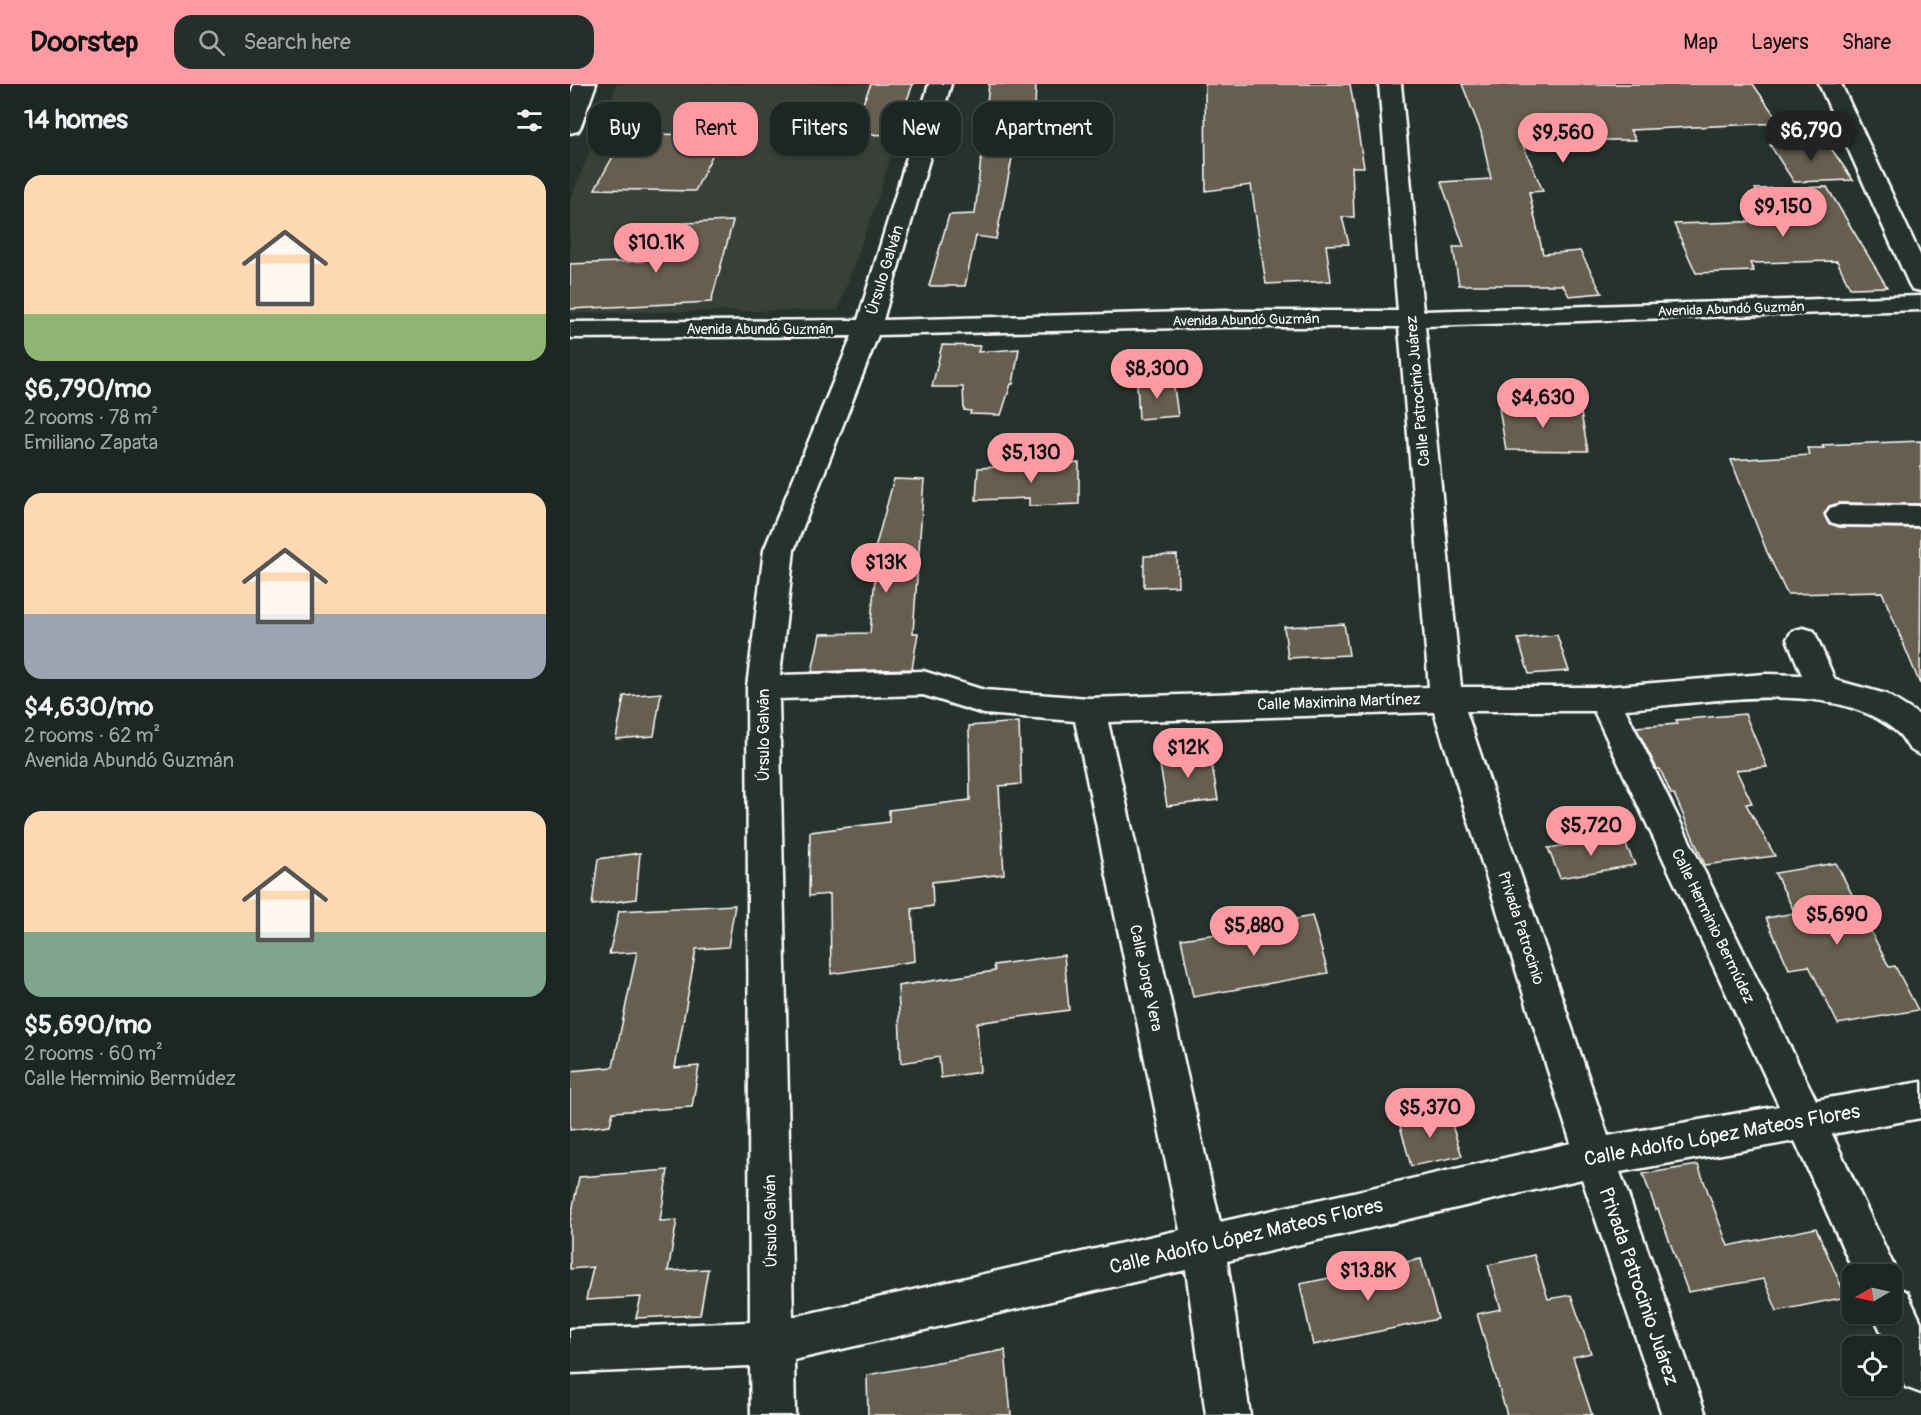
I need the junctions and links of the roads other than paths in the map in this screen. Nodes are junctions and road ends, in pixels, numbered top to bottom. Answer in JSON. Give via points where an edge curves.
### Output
{"nodes":[{"id":1,"x":585,"y":84,"type":"edge"},
{"id":2,"x":940,"y":84,"type":"edge"},
{"id":3,"x":1390,"y":84,"type":"edge"},
{"id":4,"x":1830,"y":84,"type":"edge"},
{"id":5,"x":570,"y":126,"type":"edge"},
{"id":6,"x":1921,"y":284,"type":"edge"},
{"id":7,"x":1921,"y":303,"type":"edge"},
{"id":8,"x":1412,"y":319,"type":"junction"},
{"id":9,"x":868,"y":328,"type":"junction"},
{"id":10,"x":570,"y":330,"type":"edge"},
{"id":11,"x":1840,"y":516,"type":"dead end"},
{"id":12,"x":1921,"y":516,"type":"edge"},
{"id":13,"x":1803,"y":639,"type":"dead end"},
{"id":14,"x":762,"y":687,"type":"junction"},
{"id":15,"x":1823,"y":688,"type":"junction"},
{"id":16,"x":1446,"y":699,"type":"junction"},
{"id":17,"x":1604,"y":699,"type":"junction"},
{"id":18,"x":1089,"y":710,"type":"junction"},
{"id":19,"x":1916,"y":733,"type":"edge"},
{"id":20,"x":1921,"y":1100,"type":"edge"},
{"id":21,"x":1806,"y":1120,"type":"junction"},
{"id":22,"x":1595,"y":1157,"type":"junction"},
{"id":23,"x":1204,"y":1246,"type":"junction"},
{"id":24,"x":1872,"y":1264,"type":"edge"},
{"id":25,"x":1900,"y":1324,"type":"edge"},
{"id":26,"x":772,"y":1343,"type":"junction"},
{"id":27,"x":570,"y":1351,"type":"edge"},
{"id":28,"x":1921,"y":1371,"type":"edge"},
{"id":29,"x":773,"y":1415,"type":"edge"},
{"id":30,"x":1228,"y":1415,"type":"edge"},
{"id":31,"x":1684,"y":1415,"type":"edge"}],
"edges":[{"from":1,"to":5,"type":"street"},
{"from":2,"to":9,"type":"street","name":"Úrsulo Galván"},
{"from":3,"to":8,"type":"street","name":"Calle Patrocinio Juárez"},
{"from":4,"to":6,"type":"street"},
{"from":7,"to":8,"type":"street","name":"Avenida Abundó Guzmán"},
{"from":8,"to":9,"type":"street","name":"Avenida Abundó Guzmán","via":[[1224,319]]},
{"from":8,"to":16,"type":"street","name":"Calle Patrocinio Juárez"},
{"from":9,"to":10,"type":"street","name":"Avenida Abundó Guzmán"},
{"from":9,"to":14,"type":"street","name":"Úrsulo Galván","via":[[779,550]]},
{"from":11,"to":12,"type":"street"},
{"from":13,"to":15,"type":"street"},
{"from":14,"to":18,"type":"street","name":"Calle Maximina Martínez","via":[[923,683],[984,702]]},
{"from":14,"to":26,"type":"street","name":"Úrsulo Galván"},
{"from":15,"to":17,"type":"street","name":"Calle Maximina Martínez","via":[[1765,686]]},
{"from":15,"to":19,"type":"street","name":"Calle Maximina Martínez","via":[[1875,703]]},
{"from":16,"to":17,"type":"street","name":"Calle Maximina Martínez"},
{"from":16,"to":18,"type":"street","name":"Calle Maximina Martínez"},
{"from":16,"to":22,"type":"street","name":"Privada Patrocinio"},
{"from":17,"to":21,"type":"street","name":"Calle Herminio Bermúdez"},
{"from":18,"to":23,"type":"street","name":"Calle Jorge Vera"},
{"from":20,"to":21,"type":"street","name":"Calle Adolfo López Mateos Flores"},
{"from":21,"to":22,"type":"street","name":"Calle Adolfo López Mateos Flores"},
{"from":21,"to":24,"type":"street","name":"Calle Herminio Bermúdez"},
{"from":22,"to":23,"type":"street","name":"Calle Adolfo López Mateos Flores"},
{"from":22,"to":31,"type":"street","name":"Privada Patrocinio Juárez"},
{"from":23,"to":26,"type":"street","name":"Calle Adolfo López Mateos Flores"},
{"from":23,"to":30,"type":"street","name":"Calle Jorge Vera"},
{"from":25,"to":28,"type":"street"},
{"from":26,"to":27,"type":"street","name":"Calle Adolfo López Mateos Flores"},
{"from":26,"to":29,"type":"street","name":"Úrsulo Galván"}]}
